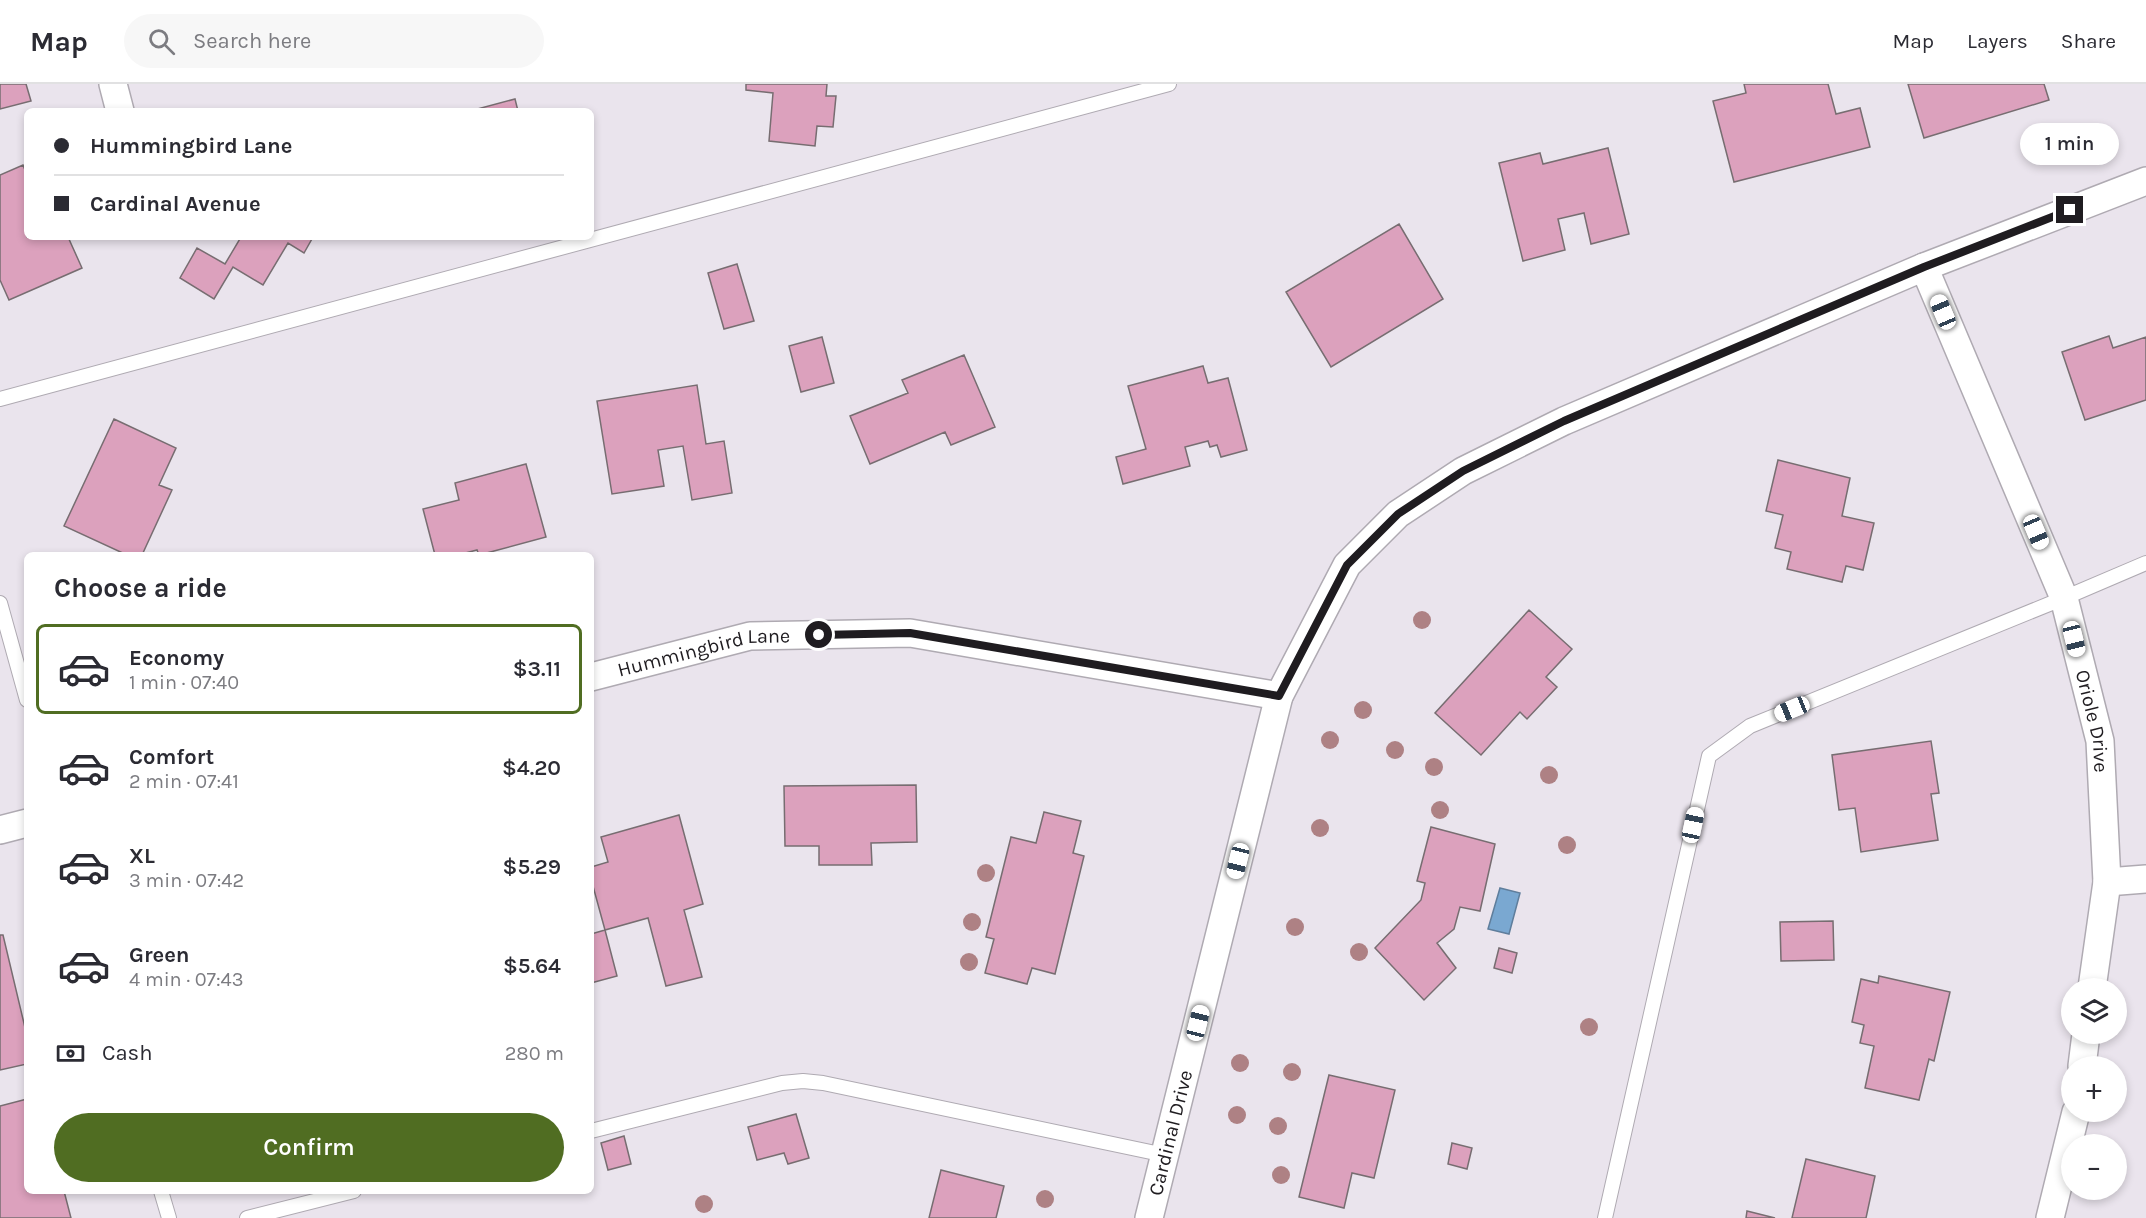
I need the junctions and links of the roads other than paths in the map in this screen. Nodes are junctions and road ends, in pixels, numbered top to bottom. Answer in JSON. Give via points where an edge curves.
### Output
{"nodes":[{"id":1,"x":113,"y":84,"type":"edge"},
{"id":2,"x":1169,"y":84,"type":"edge"},
{"id":3,"x":119,"y":108,"type":"edge"},
{"id":4,"x":2146,"y":181,"type":"edge"},
{"id":5,"x":594,"y":239,"type":"edge"},
{"id":6,"x":590,"y":240,"type":"edge"},
{"id":7,"x":1924,"y":267,"type":"junction"},
{"id":8,"x":0,"y":399,"type":"edge"},
{"id":9,"x":2146,"y":563,"type":"edge"},
{"id":10,"x":2064,"y":598,"type":"junction"},
{"id":11,"x":0,"y":603,"type":"edge"},
{"id":12,"x":594,"y":676,"type":"edge"},
{"id":13,"x":24,"y":689,"type":"edge"},
{"id":14,"x":1279,"y":696,"type":"junction"},
{"id":15,"x":24,"y":824,"type":"edge"},
{"id":16,"x":0,"y":831,"type":"edge"},
{"id":17,"x":2146,"y":879,"type":"edge"},
{"id":18,"x":2107,"y":882,"type":"junction"},
{"id":19,"x":2093,"y":978,"type":"edge"},
{"id":20,"x":2074,"y":1122,"type":"edge"},
{"id":21,"x":594,"y":1130,"type":"edge"},
{"id":22,"x":1165,"y":1155,"type":"junction"},
{"id":23,"x":162,"y":1194,"type":"edge"},
{"id":24,"x":342,"y":1194,"type":"edge"},
{"id":25,"x":169,"y":1218,"type":"edge"},
{"id":26,"x":247,"y":1218,"type":"edge"},
{"id":27,"x":1149,"y":1218,"type":"edge"},
{"id":28,"x":1605,"y":1218,"type":"edge"},
{"id":29,"x":2050,"y":1218,"type":"edge"}],
"edges":[{"from":1,"to":3,"type":"street"},
{"from":2,"to":5,"type":"lane"},
{"from":4,"to":7,"type":"street","name":"Cardinal Drive"},
{"from":6,"to":8,"type":"lane"},
{"from":7,"to":10,"type":"street","name":"Oriole Drive"},
{"from":7,"to":14,"type":"street","name":"Cardinal Drive","via":[[1564,421],[1463,471],[1398,514],[1347,565]]},
{"from":9,"to":10,"type":"lane"},
{"from":10,"to":18,"type":"street","name":"Oriole Drive","via":[[2100,741]]},
{"from":10,"to":28,"type":"lane","via":[[1750,726],[1709,756]]},
{"from":11,"to":13,"type":"lane"},
{"from":12,"to":14,"type":"street","name":"Hummingbird Lane","via":[[750,636],[910,633]]},
{"from":14,"to":22,"type":"street","name":"Cardinal Drive"},
{"from":15,"to":16,"type":"street"},
{"from":17,"to":18,"type":"street"},
{"from":18,"to":19,"type":"street","name":"Oriole Drive"},
{"from":20,"to":29,"type":"street"},
{"from":21,"to":22,"type":"lane","via":[[803,1081]]},
{"from":22,"to":27,"type":"street","name":"Cardinal Drive"},
{"from":23,"to":25,"type":"lane"},
{"from":24,"to":26,"type":"lane"}]}
